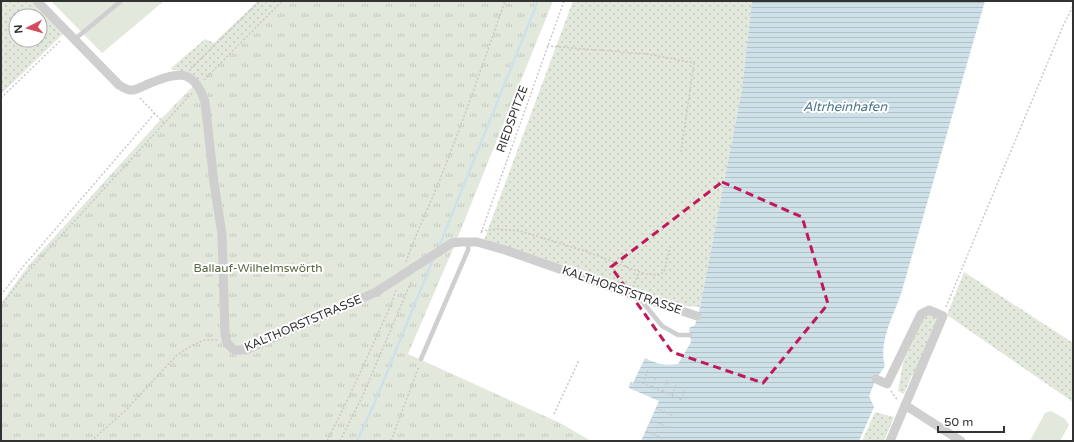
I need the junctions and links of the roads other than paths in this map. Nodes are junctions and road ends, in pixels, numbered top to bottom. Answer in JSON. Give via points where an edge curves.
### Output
{"nodes":[{"id":1,"x":37,"y":1,"type":"edge"},
{"id":2,"x":121,"y":1,"type":"edge"},
{"id":3,"x":72,"y":36,"type":"junction"},
{"id":4,"x":473,"y":242,"type":"junction"},
{"id":5,"x":635,"y":296,"type":"junction"},
{"id":6,"x":698,"y":316,"type":"dead end"},
{"id":7,"x":690,"y":335,"type":"dead end"},
{"id":8,"x":421,"y":359,"type":"road end"},
{"id":9,"x":876,"y":379,"type":"dead end"},
{"id":10,"x":905,"y":405,"type":"junction"},
{"id":11,"x":890,"y":441,"type":"edge"},
{"id":12,"x":961,"y":441,"type":"edge"}],
"edges":[{"from":1,"to":3,"type":"street"},
{"from":2,"to":3,"type":"lane"},
{"from":3,"to":4,"type":"street","name":"KALTHORSTSTRASSE","via":[[118,85],[125,89],[133,90],[172,75],[184,75],[198,86],[205,102],[222,234],[225,333],[227,343],[234,350],[246,350],[376,292],[452,244]]},
{"from":4,"to":5,"type":"street","name":"KALTHORSTSTRASSE","via":[[505,250]]},
{"from":4,"to":8,"type":"lane"},
{"from":5,"to":6,"type":"street","name":"KALTHORSTSTRASSE"},
{"from":5,"to":7,"type":"lane","via":[[662,326],[678,335]]},
{"from":9,"to":10,"type":"street","via":[[887,384],[921,314],[929,310],[942,316]]},
{"from":10,"to":11,"type":"street"},
{"from":10,"to":12,"type":"street"}]}
